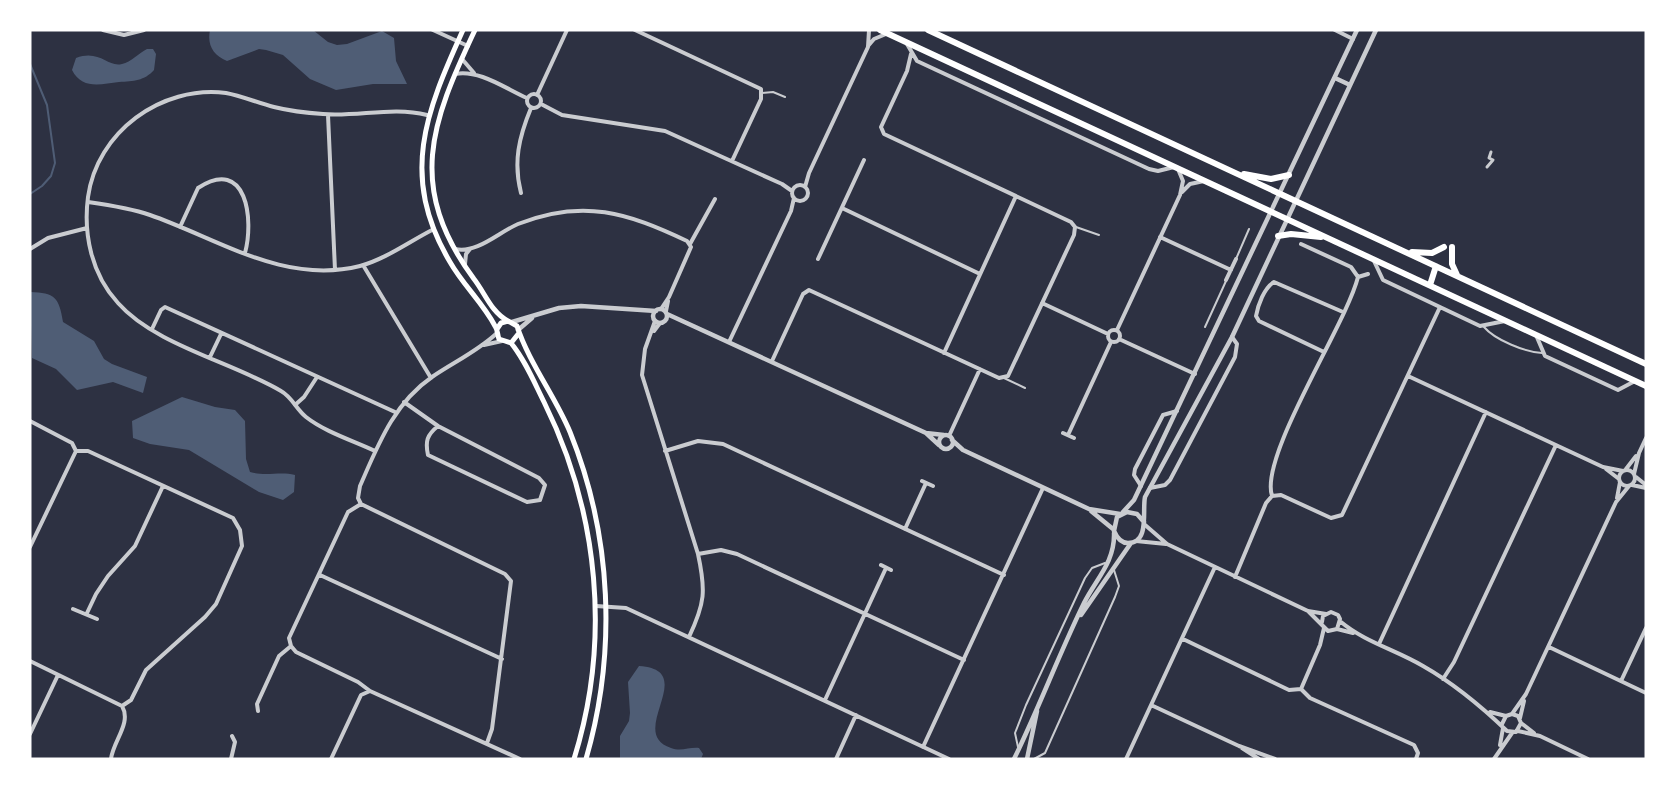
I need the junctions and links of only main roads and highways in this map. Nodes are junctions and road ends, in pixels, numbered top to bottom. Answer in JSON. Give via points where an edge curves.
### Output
{"nodes":[{"id":1,"x":463,"y":30,"type":"edge"},
{"id":2,"x":476,"y":30,"type":"edge"},
{"id":3,"x":880,"y":30,"type":"edge"},
{"id":4,"x":928,"y":30,"type":"edge"},
{"id":5,"x":1232,"y":171,"type":"junction"},
{"id":6,"x":1289,"y":176,"type":"road end"},
{"id":7,"x":444,"y":225,"type":"junction"},
{"id":8,"x":434,"y":229,"type":"junction"},
{"id":9,"x":1278,"y":236,"type":"road end"},
{"id":10,"x":1330,"y":239,"type":"junction"},
{"id":11,"x":1444,"y":247,"type":"dead end"},
{"id":12,"x":1452,"y":247,"type":"dead end"},
{"id":13,"x":1406,"y":251,"type":"junction"},
{"id":14,"x":1438,"y":267,"type":"junction"},
{"id":15,"x":1458,"y":276,"type":"junction"},
{"id":16,"x":1430,"y":285,"type":"junction"},
{"id":17,"x":510,"y":321,"type":"junction"},
{"id":18,"x":497,"y":331,"type":"junction"},
{"id":19,"x":519,"y":331,"type":"junction"},
{"id":20,"x":511,"y":343,"type":"junction"},
{"id":21,"x":1646,"y":364,"type":"edge"},
{"id":22,"x":1646,"y":386,"type":"edge"},
{"id":23,"x":574,"y":759,"type":"edge"},
{"id":24,"x":586,"y":759,"type":"edge"}],
"edges":[{"from":1,"to":8,"type":"main road","via":[[428,115],[423,144],[423,180]]},
{"from":2,"to":7,"type":"main road","via":[[438,119],[432,157],[435,192]]},
{"from":3,"to":10,"type":"main road"},
{"from":4,"to":5,"type":"main road"},
{"from":5,"to":6,"type":"main road","via":[[1271,179]]},
{"from":5,"to":13,"type":"main road"},
{"from":7,"to":8,"type":"main road"},
{"from":7,"to":17,"type":"main road","via":[[495,313]]},
{"from":8,"to":18,"type":"main road","via":[[450,262]]},
{"from":9,"to":10,"type":"main road","via":[[1301,234]]},
{"from":10,"to":16,"type":"main road"},
{"from":11,"to":13,"type":"main road","via":[[1432,254]]},
{"from":12,"to":15,"type":"main road","via":[[1452,264]]},
{"from":13,"to":14,"type":"main road"},
{"from":14,"to":15,"type":"main road"},
{"from":14,"to":16,"type":"main road"},
{"from":15,"to":21,"type":"main road"},
{"from":16,"to":22,"type":"main road"},
{"from":17,"to":18,"type":"main road","via":[[501,323]]},
{"from":17,"to":19,"type":"main road"},
{"from":18,"to":20,"type":"main road","via":[[502,341]]},
{"from":19,"to":20,"type":"main road"},
{"from":19,"to":24,"type":"main road","via":[[555,399],[581,461],[601,547],[607,606],[603,677]]},
{"from":20,"to":23,"type":"main road","via":[[552,419],[570,464],[587,528],[596,606],[591,687]]}]}
